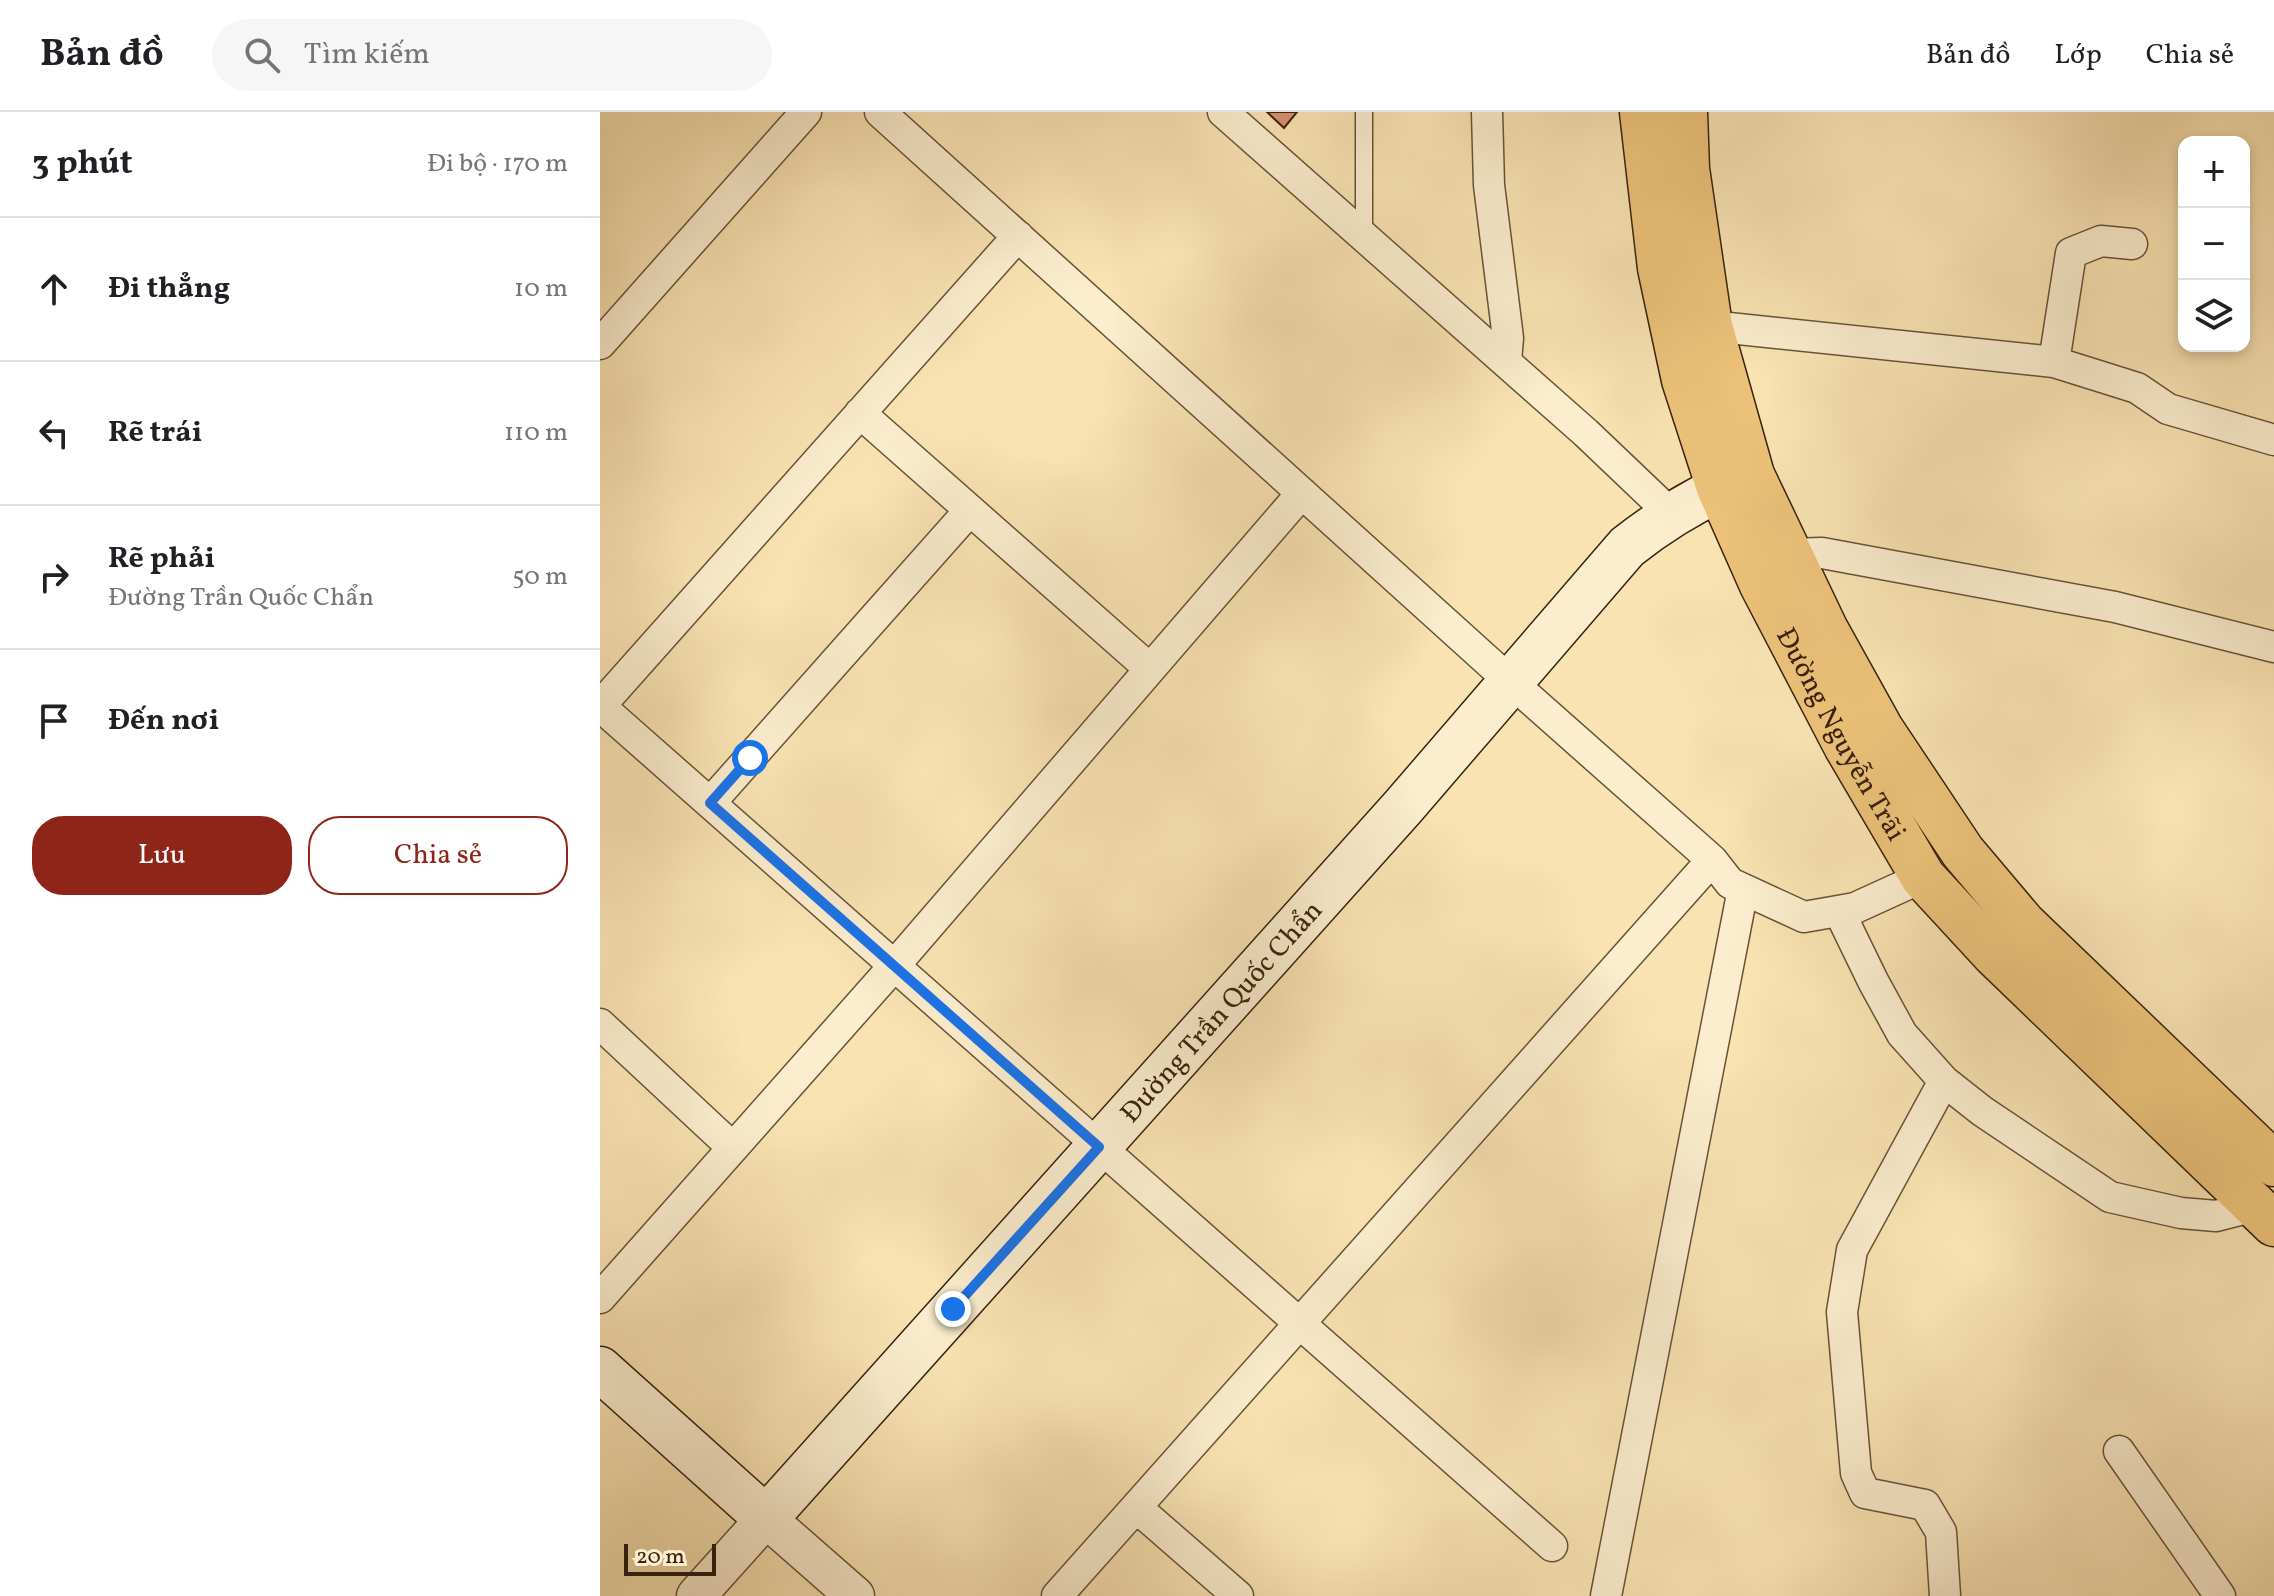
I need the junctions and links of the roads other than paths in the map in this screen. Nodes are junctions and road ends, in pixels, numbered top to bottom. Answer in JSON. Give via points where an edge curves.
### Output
{"nodes":[{"id":1,"x":806,"y":112,"type":"edge"},
{"id":2,"x":880,"y":112,"type":"edge"},
{"id":3,"x":1223,"y":112,"type":"edge"},
{"id":4,"x":1364,"y":112,"type":"edge"},
{"id":5,"x":1487,"y":112,"type":"edge"},
{"id":6,"x":1642,"y":112,"type":"edge"},
{"id":7,"x":1685,"y":112,"type":"edge"},
{"id":8,"x":1018,"y":236,"type":"junction"},
{"id":9,"x":1364,"y":237,"type":"junction"},
{"id":10,"x":2132,"y":244,"type":"dead end"},
{"id":11,"x":1710,"y":326,"type":"junction"},
{"id":12,"x":600,"y":344,"type":"edge"},
{"id":13,"x":1506,"y":361,"type":"junction"},
{"id":14,"x":2054,"y":362,"type":"junction"},
{"id":15,"x":860,"y":413,"type":"junction"},
{"id":16,"x":2274,"y":440,"type":"edge"},
{"id":17,"x":1735,"y":481,"type":"junction"},
{"id":18,"x":1302,"y":493,"type":"junction"},
{"id":19,"x":970,"y":510,"type":"junction"},
{"id":20,"x":1671,"y":514,"type":"junction"},
{"id":21,"x":1788,"y":554,"type":"junction"},
{"id":22,"x":2274,"y":647,"type":"edge"},
{"id":23,"x":1150,"y":669,"type":"junction"},
{"id":24,"x":1511,"y":682,"type":"junction"},
{"id":25,"x":600,"y":706,"type":"edge"},
{"id":26,"x":710,"y":803,"type":"junction"},
{"id":27,"x":1712,"y":860,"type":"junction"},
{"id":28,"x":1923,"y":877,"type":"junction"},
{"id":29,"x":1743,"y":889,"type":"junction"},
{"id":30,"x":1840,"y":913,"type":"junction"},
{"id":31,"x":894,"y":966,"type":"junction"},
{"id":32,"x":600,"y":1024,"type":"edge"},
{"id":33,"x":1944,"y":1081,"type":"junction"},
{"id":34,"x":1099,"y":1147,"type":"junction"},
{"id":35,"x":733,"y":1148,"type":"junction"},
{"id":36,"x":2274,"y":1164,"type":"edge"},
{"id":37,"x":2264,"y":1215,"type":"edge"},
{"id":38,"x":600,"y":1298,"type":"edge"},
{"id":39,"x":1300,"y":1324,"type":"junction"},
{"id":40,"x":600,"y":1369,"type":"edge"},
{"id":41,"x":2119,"y":1451,"type":"dead end"},
{"id":42,"x":1137,"y":1508,"type":"junction"},
{"id":43,"x":766,"y":1518,"type":"junction"},
{"id":44,"x":1552,"y":1546,"type":"dead end"},
{"id":45,"x":696,"y":1596,"type":"edge"},
{"id":46,"x":855,"y":1596,"type":"edge"},
{"id":47,"x":1057,"y":1596,"type":"edge"},
{"id":48,"x":1238,"y":1596,"type":"edge"},
{"id":49,"x":1606,"y":1596,"type":"edge"},
{"id":50,"x":1945,"y":1596,"type":"edge"},
{"id":51,"x":2220,"y":1596,"type":"edge"}],
"edges":[{"from":1,"to":12,"type":"street"},
{"from":2,"to":8,"type":"street"},
{"from":3,"to":9,"type":"street"},
{"from":4,"to":9,"type":"lane"},
{"from":5,"to":13,"type":"street"},
{"from":6,"to":17,"type":"highway","name":"Đường Nguyễn Trãi","via":[[1660,268],[1684,380]]},
{"from":7,"to":11,"type":"highway","name":"Đường Nguyễn Trãi","via":[[1687,169]]},
{"from":8,"to":15,"type":"street"},
{"from":8,"to":18,"type":"street"},
{"from":9,"to":13,"type":"street"},
{"from":10,"to":14,"type":"street","via":[[2101,241],[2071,253]]},
{"from":11,"to":14,"type":"street"},
{"from":11,"to":17,"type":"highway","name":"Đường Nguyễn Trãi"},
{"from":13,"to":20,"type":"street"},
{"from":14,"to":16,"type":"street","via":[[2137,388],[2168,409]]},
{"from":15,"to":19,"type":"street"},
{"from":15,"to":25,"type":"street"},
{"from":17,"to":20,"type":"main road","name":"Đường Trần Quốc Chẩn"},
{"from":17,"to":21,"type":"highway","name":"Đường Nguyễn Trãi"},
{"from":17,"to":28,"type":"highway","name":"Đường Nguyễn Trãi","via":[[1762,585],[1846,746]]},
{"from":18,"to":23,"type":"street"},
{"from":18,"to":24,"type":"street"},
{"from":19,"to":23,"type":"street"},
{"from":19,"to":26,"type":"street"},
{"from":20,"to":24,"type":"main road","name":"Đường Trần Quốc Chẩn","via":[[1627,547]]},
{"from":21,"to":22,"type":"street","via":[[1822,553],[2100,604]]},
{"from":21,"to":36,"type":"highway","name":"Đường Nguyễn Trãi","via":[[1881,729],[1963,852],[2023,923]]},
{"from":23,"to":31,"type":"street"},
{"from":24,"to":27,"type":"street"},
{"from":24,"to":34,"type":"main road","name":"Đường Trần Quốc Chẩn"},
{"from":25,"to":26,"type":"street"},
{"from":26,"to":31,"type":"street"},
{"from":27,"to":29,"type":"street","via":[[1730,883]]},
{"from":27,"to":39,"type":"street"},
{"from":28,"to":30,"type":"street"},
{"from":28,"to":37,"type":"highway","name":"Đường Nguyễn Trãi","via":[[1995,955]]},
{"from":29,"to":30,"type":"street","via":[[1804,917]]},
{"from":29,"to":49,"type":"street"},
{"from":30,"to":33,"type":"street","via":[[1902,1034]]},
{"from":31,"to":34,"type":"street"},
{"from":31,"to":35,"type":"street"},
{"from":32,"to":35,"type":"street"},
{"from":33,"to":37,"type":"street","via":[[2110,1197],[2181,1213]]},
{"from":33,"to":50,"type":"street","via":[[1852,1250],[1842,1312],[1856,1473],[1865,1493],[1925,1505],[1941,1532]]},
{"from":34,"to":39,"type":"street"},
{"from":34,"to":43,"type":"main road","name":"Đường Trần Quốc Chẩn"},
{"from":35,"to":38,"type":"street"},
{"from":39,"to":42,"type":"street"},
{"from":39,"to":44,"type":"street"},
{"from":40,"to":43,"type":"main road"},
{"from":41,"to":51,"type":"street"},
{"from":42,"to":47,"type":"street"},
{"from":42,"to":48,"type":"street"},
{"from":43,"to":45,"type":"street"},
{"from":43,"to":46,"type":"street"}]}
